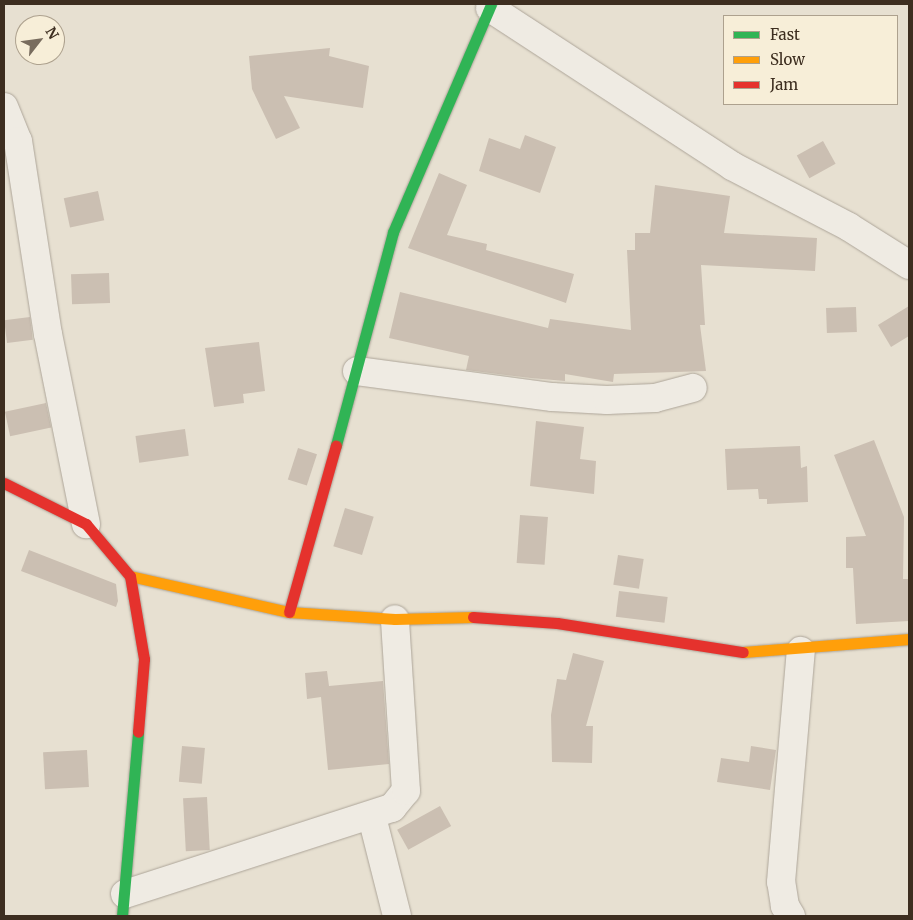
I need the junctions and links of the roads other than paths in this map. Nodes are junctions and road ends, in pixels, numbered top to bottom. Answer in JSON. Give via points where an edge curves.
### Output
{"nodes":[{"id":1,"x":490,"y":6,"type":"edge"},
{"id":2,"x":4,"y":108,"type":"edge"},
{"id":3,"x":909,"y":265,"type":"edge"},
{"id":4,"x":358,"y":371,"type":"junction"},
{"id":5,"x":693,"y":388,"type":"dead end"},
{"id":6,"x":4,"y":483,"type":"edge"},
{"id":7,"x":86,"y":524,"type":"junction"},
{"id":8,"x":130,"y":576,"type":"junction"},
{"id":9,"x":289,"y":612,"type":"junction"},
{"id":10,"x":395,"y":619,"type":"junction"},
{"id":11,"x":909,"y":638,"type":"edge"},
{"id":12,"x":801,"y":651,"type":"junction"},
{"id":13,"x":372,"y":817,"type":"junction"},
{"id":14,"x":123,"y":905,"type":"edge"},
{"id":15,"x":397,"y":916,"type":"edge"},
{"id":16,"x":791,"y":916,"type":"edge"}],
"edges":[{"from":1,"to":3,"type":"street","via":[[732,166],[849,227]]},
{"from":1,"to":4,"type":"street","via":[[393,232]]},
{"from":2,"to":7,"type":"street","via":[[18,141],[48,334]]},
{"from":4,"to":5,"type":"street","via":[[552,397],[607,400],[655,398]]},
{"from":4,"to":9,"type":"street"},
{"from":6,"to":7,"type":"street"},
{"from":7,"to":8,"type":"street"},
{"from":8,"to":9,"type":"street"},
{"from":8,"to":14,"type":"street","via":[[144,660]]},
{"from":9,"to":10,"type":"street"},
{"from":10,"to":12,"type":"street","via":[[489,616],[557,623],[748,653]]},
{"from":10,"to":13,"type":"street","via":[[406,791],[392,808]]},
{"from":11,"to":12,"type":"street"},
{"from":12,"to":16,"type":"street","via":[[781,882],[785,906]]},
{"from":13,"to":14,"type":"street"},
{"from":13,"to":15,"type":"street"}]}
